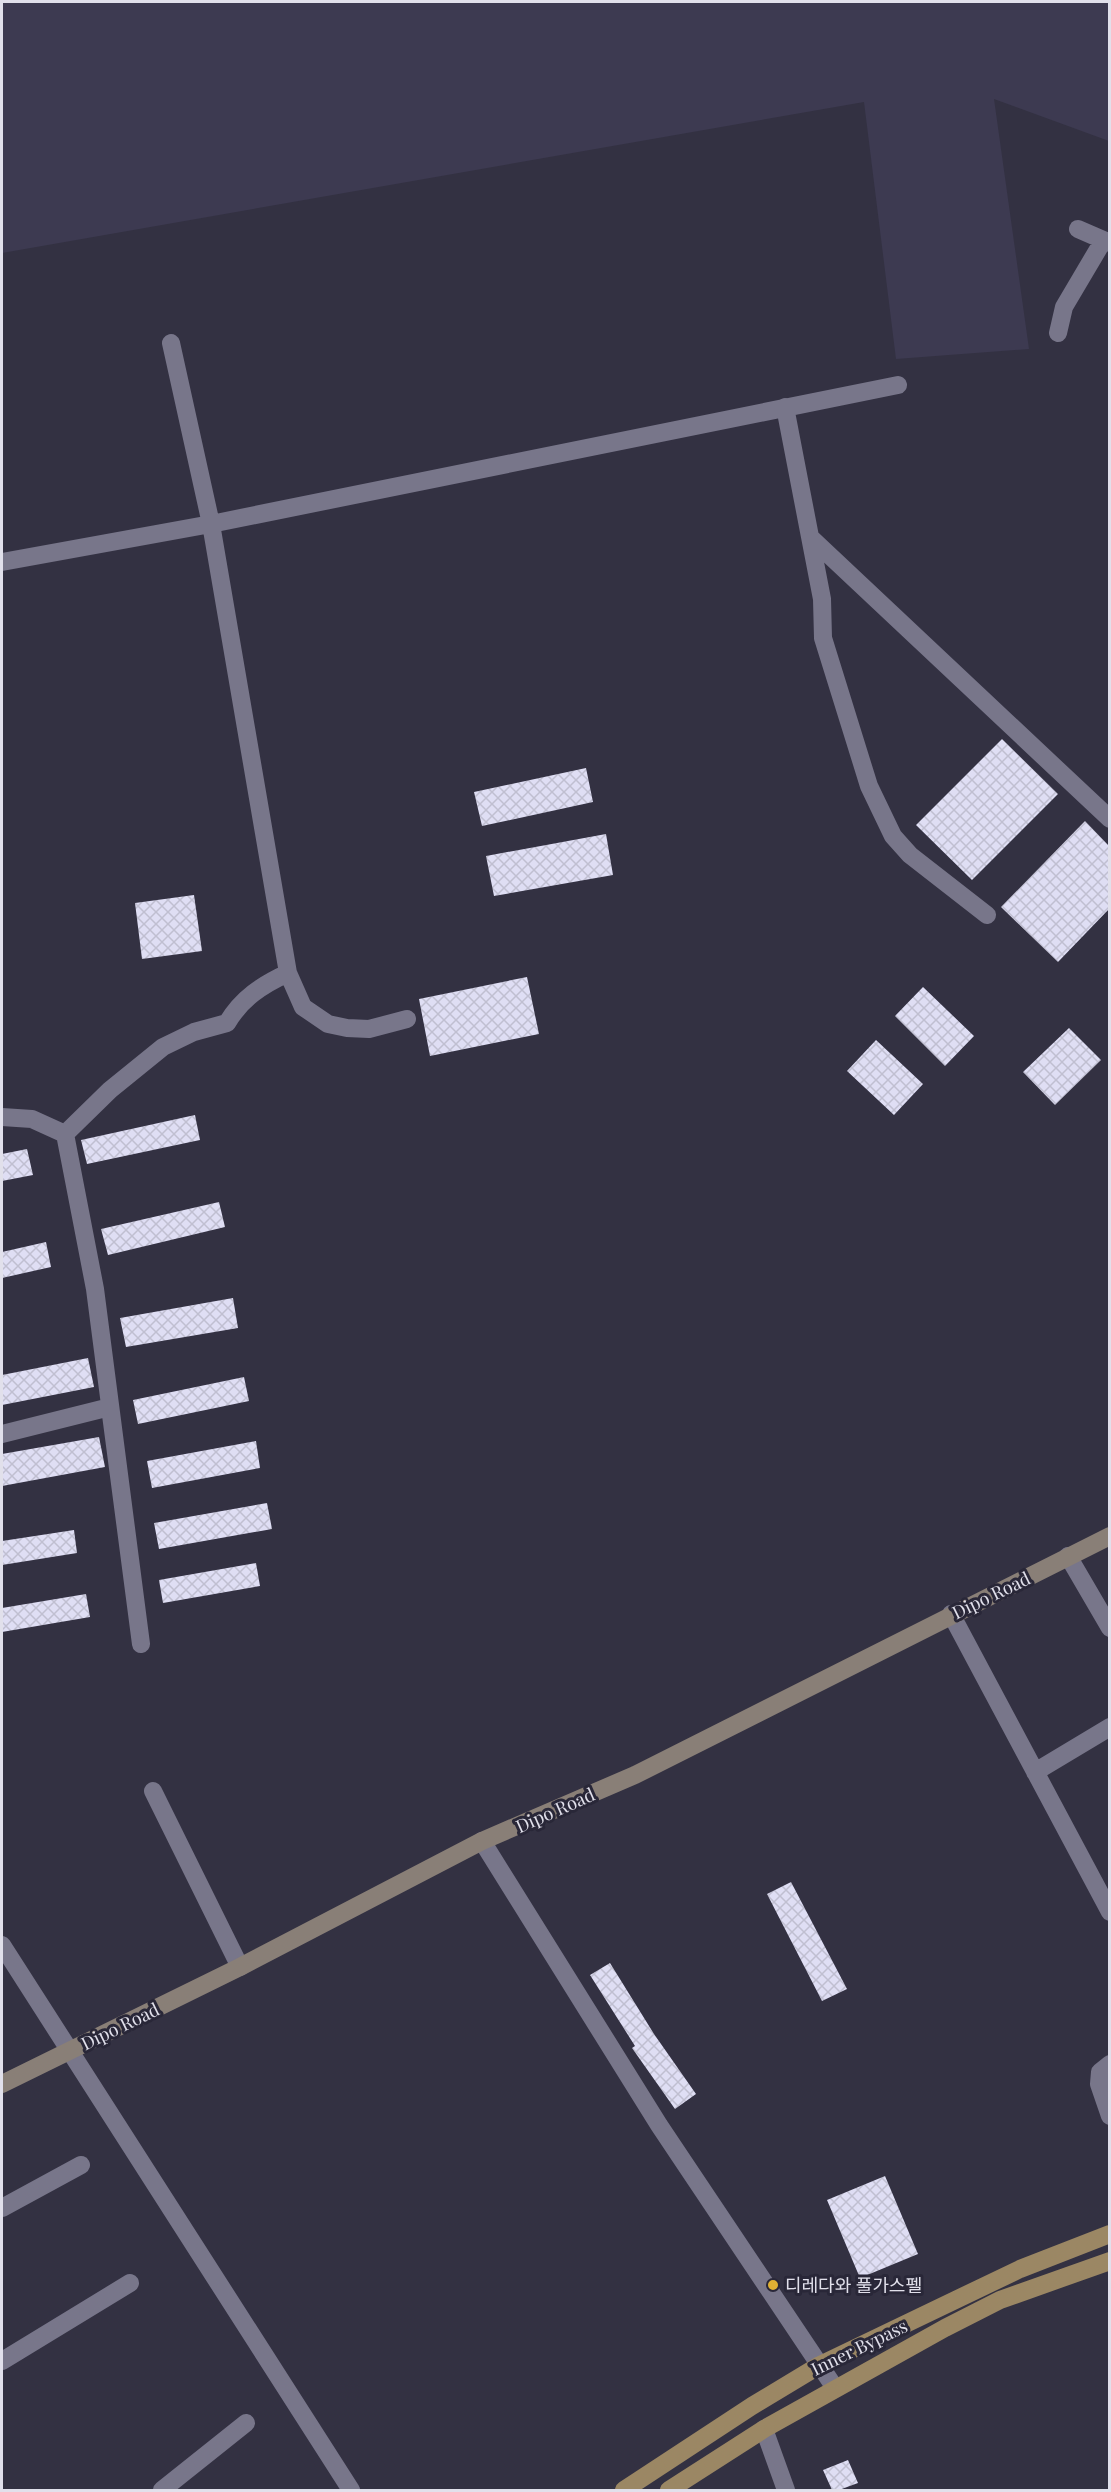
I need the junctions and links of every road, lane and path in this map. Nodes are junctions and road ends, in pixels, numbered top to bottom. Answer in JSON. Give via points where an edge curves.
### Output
{"nodes":[{"id":1,"x":1078,"y":229,"type":"dead end"},
{"id":2,"x":1106,"y":242,"type":"edge"},
{"id":3,"x":1058,"y":333,"type":"dead end"},
{"id":4,"x":171,"y":343,"type":"dead end"},
{"id":5,"x":898,"y":385,"type":"dead end"},
{"id":6,"x":785,"y":407,"type":"junction"},
{"id":7,"x":211,"y":524,"type":"junction"},
{"id":8,"x":810,"y":537,"type":"junction"},
{"id":9,"x":2,"y":562,"type":"edge"},
{"id":10,"x":1110,"y":819,"type":"edge"},
{"id":11,"x":987,"y":915,"type":"dead end"},
{"id":12,"x":288,"y":973,"type":"junction"},
{"id":13,"x":407,"y":1019,"type":"dead end"},
{"id":14,"x":2,"y":1117,"type":"edge"},
{"id":15,"x":65,"y":1134,"type":"junction"},
{"id":16,"x":110,"y":1407,"type":"junction"},
{"id":17,"x":2,"y":1434,"type":"edge"},
{"id":18,"x":1110,"y":1536,"type":"edge"},
{"id":19,"x":1068,"y":1556,"type":"junction"},
{"id":20,"x":951,"y":1614,"type":"junction"},
{"id":21,"x":1110,"y":1628,"type":"edge"},
{"id":22,"x":1110,"y":1727,"type":"edge"},
{"id":23,"x":1035,"y":1772,"type":"junction"},
{"id":24,"x":153,"y":1791,"type":"dead end"},
{"id":25,"x":482,"y":1841,"type":"junction"},
{"id":26,"x":1110,"y":1912,"type":"edge"},
{"id":27,"x":2,"y":1945,"type":"edge"},
{"id":28,"x":240,"y":1967,"type":"junction"},
{"id":29,"x":70,"y":2051,"type":"junction"},
{"id":30,"x":1110,"y":2064,"type":"edge"},
{"id":31,"x":2,"y":2084,"type":"edge"},
{"id":32,"x":1110,"y":2116,"type":"edge"},
{"id":33,"x":81,"y":2165,"type":"dead end"},
{"id":34,"x":2,"y":2208,"type":"edge"},
{"id":35,"x":1110,"y":2234,"type":"edge"},
{"id":36,"x":1110,"y":2261,"type":"edge"},
{"id":37,"x":130,"y":2283,"type":"dead end"},
{"id":38,"x":2,"y":2361,"type":"edge"},
{"id":39,"x":820,"y":2365,"type":"junction"},
{"id":40,"x":835,"y":2388,"type":"junction"},
{"id":41,"x":246,"y":2423,"type":"dead end"},
{"id":42,"x":764,"y":2429,"type":"junction"},
{"id":43,"x":162,"y":2490,"type":"edge"},
{"id":44,"x":351,"y":2490,"type":"edge"},
{"id":45,"x":624,"y":2490,"type":"edge"},
{"id":46,"x":669,"y":2490,"type":"edge"},
{"id":47,"x":786,"y":2490,"type":"edge"}],
"edges":[{"from":1,"to":2,"type":"street"},
{"from":2,"to":3,"type":"street","via":[[1071,291]]},
{"from":4,"to":7,"type":"street"},
{"from":5,"to":6,"type":"street"},
{"from":6,"to":7,"type":"street"},
{"from":6,"to":8,"type":"street"},
{"from":7,"to":9,"type":"street"},
{"from":7,"to":12,"type":"street"},
{"from":8,"to":10,"type":"street"},
{"from":8,"to":11,"type":"street","via":[[822,599],[823,638],[869,786],[892,836],[910,855]]},
{"from":12,"to":13,"type":"street","via":[[303,1007],[328,1024],[369,1029]]},
{"from":12,"to":15,"type":"street","via":[[247,997],[227,1023],[194,1032],[163,1047],[110,1089]]},
{"from":14,"to":15,"type":"street","via":[[32,1119]]},
{"from":15,"to":16,"type":"street","via":[[95,1290]]},
{"from":16,"to":16,"type":"street","via":[[131,1576],[141,1644],[132,1573]]},
{"from":16,"to":17,"type":"street"},
{"from":18,"to":19,"type":"main road","name":"Dipo Road"},
{"from":19,"to":20,"type":"main road","name":"Dipo Road"},
{"from":19,"to":21,"type":"street"},
{"from":20,"to":23,"type":"street"},
{"from":20,"to":25,"type":"main road","name":"Dipo Road","via":[[635,1775]]},
{"from":22,"to":23,"type":"street"},
{"from":23,"to":26,"type":"street"},
{"from":24,"to":28,"type":"street"},
{"from":25,"to":28,"type":"main road","name":"Dipo Road"},
{"from":25,"to":39,"type":"street","via":[[659,2125]]},
{"from":27,"to":29,"type":"street"},
{"from":28,"to":29,"type":"main road","name":"Dipo Road"},
{"from":29,"to":31,"type":"main road","name":"Dipo Road"},
{"from":29,"to":44,"type":"street"},
{"from":30,"to":32,"type":"street","via":[[1100,2072],[1099,2084]]},
{"from":33,"to":34,"type":"street"},
{"from":35,"to":39,"type":"main road","name":"Inner Bypass","via":[[1020,2269]]},
{"from":36,"to":40,"type":"main road","name":"Inner Bypass","via":[[1000,2300]]},
{"from":37,"to":38,"type":"street"},
{"from":39,"to":40,"type":"street"},
{"from":39,"to":45,"type":"main road","name":"Inner Bypass"},
{"from":40,"to":42,"type":"main road","name":"Inner Bypass"},
{"from":41,"to":43,"type":"street"},
{"from":42,"to":46,"type":"main road","name":"Inner Bypass"},
{"from":42,"to":47,"type":"street"}]}
